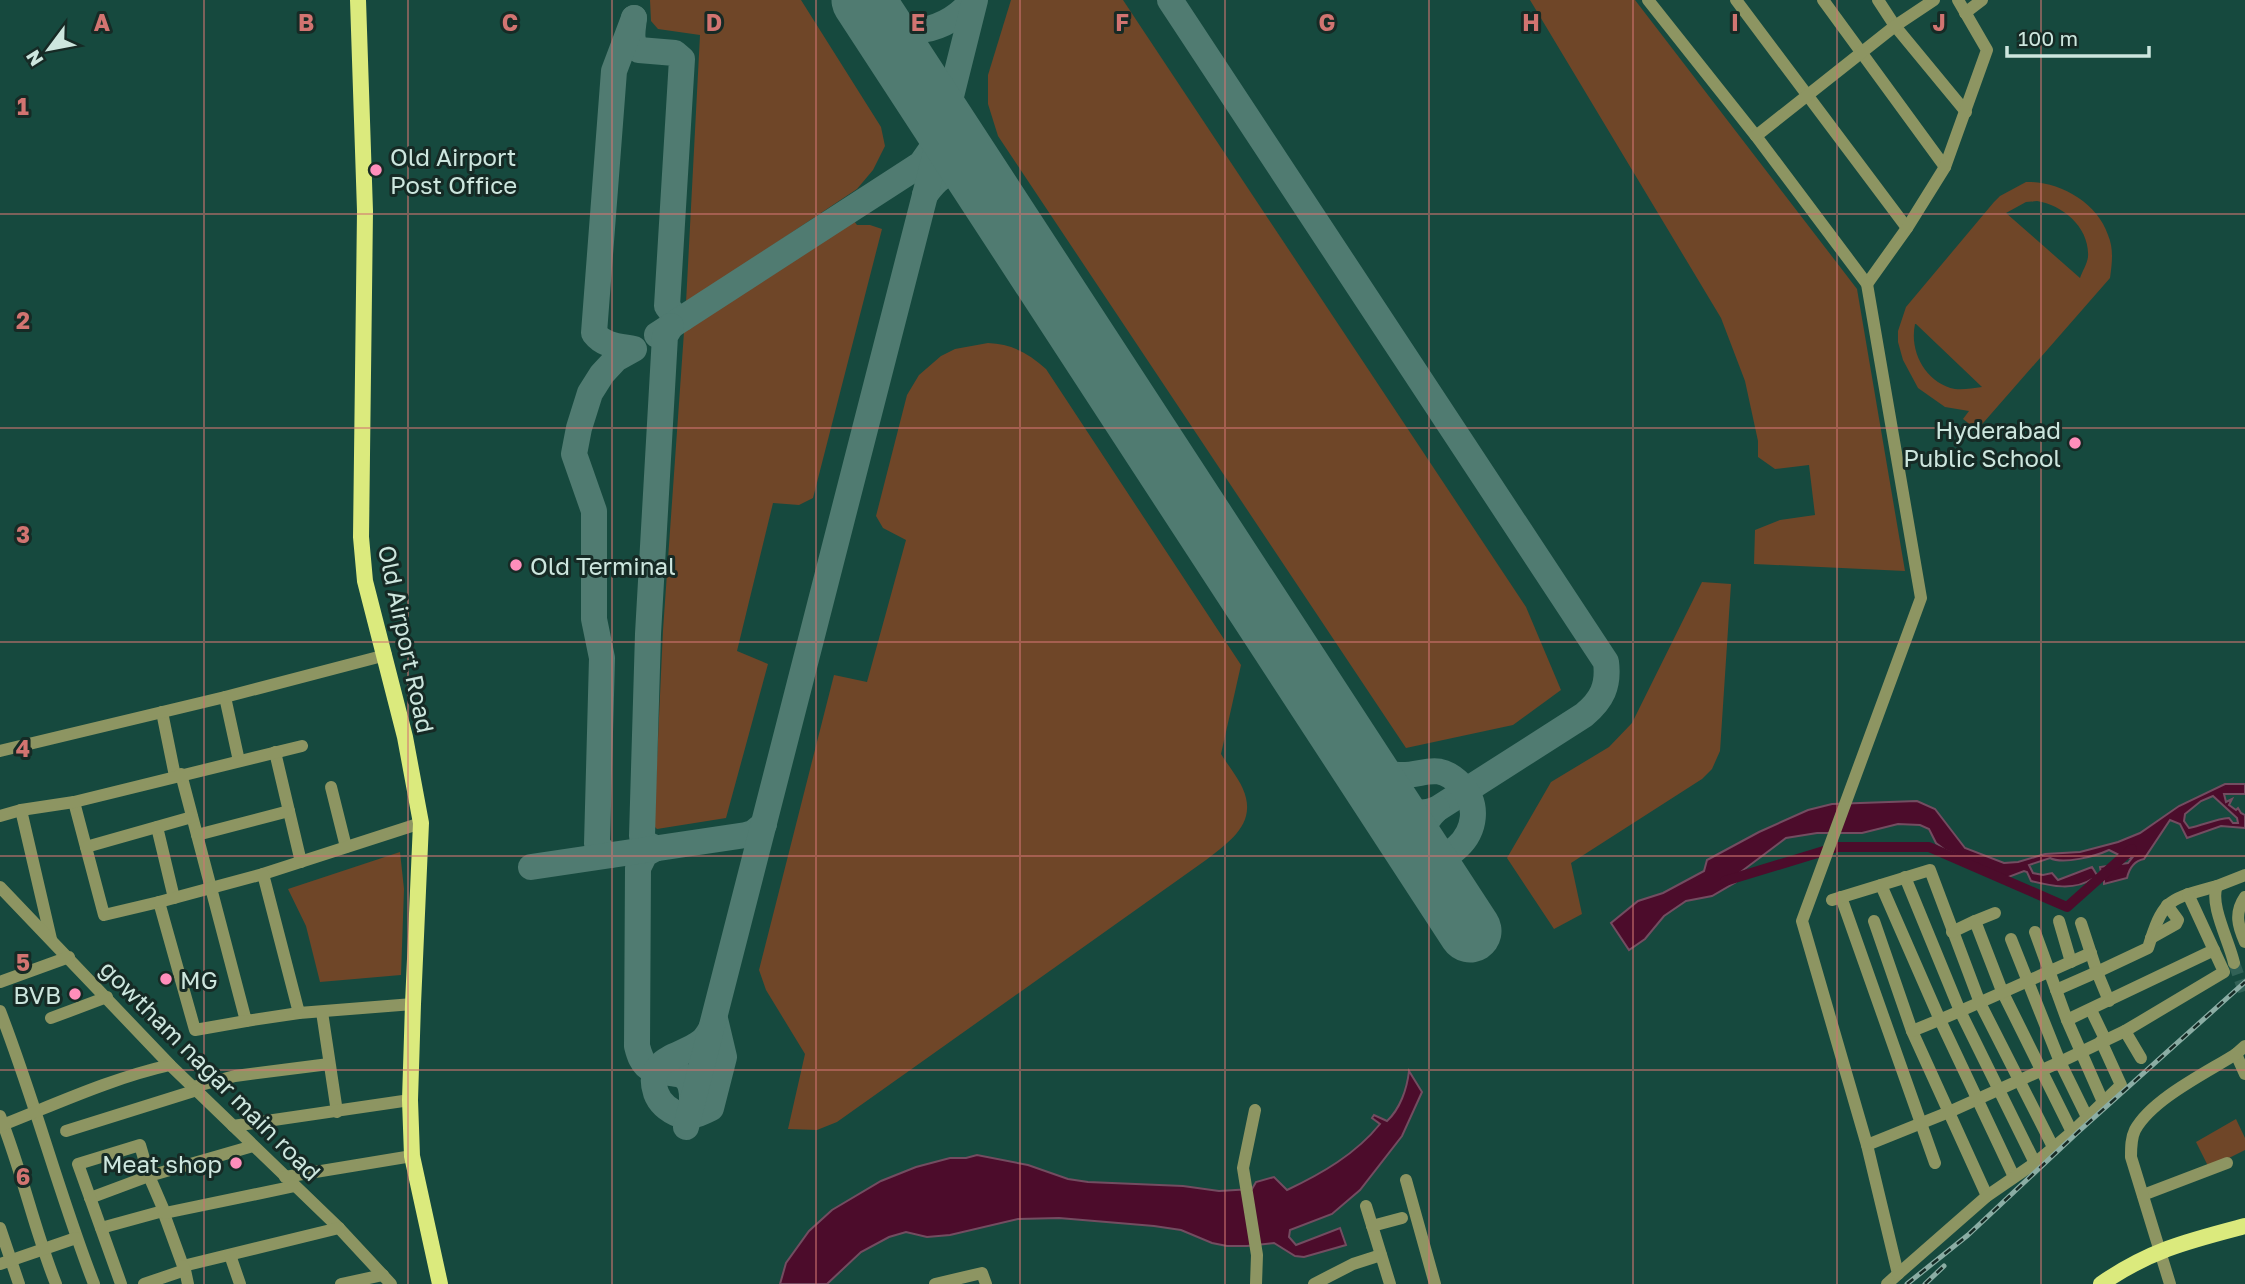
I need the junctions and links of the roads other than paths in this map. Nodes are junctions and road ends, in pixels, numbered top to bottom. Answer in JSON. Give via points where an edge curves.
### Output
{"nodes":[{"id":1,"x":358,"y":0,"type":"edge"},
{"id":2,"x":1648,"y":0,"type":"edge"},
{"id":3,"x":1823,"y":0,"type":"edge"},
{"id":4,"x":1878,"y":0,"type":"edge"},
{"id":5,"x":1934,"y":0,"type":"edge"},
{"id":6,"x":1958,"y":0,"type":"edge"},
{"id":7,"x":1982,"y":0,"type":"edge"},
{"id":8,"x":1740,"y":1,"type":"edge"},
{"id":9,"x":1965,"y":13,"type":"junction"},
{"id":10,"x":1895,"y":26,"type":"junction"},
{"id":11,"x":1861,"y":54,"type":"junction"},
{"id":12,"x":1808,"y":96,"type":"junction"},
{"id":13,"x":1966,"y":112,"type":"junction"},
{"id":14,"x":1756,"y":136,"type":"junction"},
{"id":15,"x":1945,"y":167,"type":"junction"},
{"id":16,"x":1907,"y":228,"type":"junction"},
{"id":17,"x":1867,"y":284,"type":"junction"},
{"id":18,"x":386,"y":655,"type":"junction"},
{"id":19,"x":225,"y":697,"type":"junction"},
{"id":20,"x":162,"y":712,"type":"junction"},
{"id":21,"x":302,"y":746,"type":"dead end"},
{"id":22,"x":0,"y":751,"type":"edge"},
{"id":23,"x":275,"y":752,"type":"junction"},
{"id":24,"x":239,"y":761,"type":"junction"},
{"id":25,"x":178,"y":775,"type":"junction"},
{"id":26,"x":331,"y":788,"type":"dead end"},
{"id":27,"x":74,"y":802,"type":"junction"},
{"id":28,"x":22,"y":810,"type":"junction"},
{"id":29,"x":289,"y":811,"type":"junction"},
{"id":30,"x":0,"y":816,"type":"edge"},
{"id":31,"x":192,"y":817,"type":"junction"},
{"id":32,"x":421,"y":823,"type":"junction"},
{"id":33,"x":157,"y":827,"type":"junction"},
{"id":34,"x":197,"y":835,"type":"junction"},
{"id":35,"x":86,"y":847,"type":"junction"},
{"id":36,"x":346,"y":847,"type":"junction"},
{"id":37,"x":301,"y":862,"type":"junction"},
{"id":38,"x":263,"y":874,"type":"junction"},
{"id":39,"x":2245,"y":876,"type":"edge"},
{"id":40,"x":1905,"y":877,"type":"junction"},
{"id":41,"x":1881,"y":885,"type":"junction"},
{"id":42,"x":2217,"y":886,"type":"junction"},
{"id":43,"x":0,"y":887,"type":"edge"},
{"id":44,"x":212,"y":889,"type":"junction"},
{"id":45,"x":2188,"y":894,"type":"junction"},
{"id":46,"x":2245,"y":897,"type":"edge"},
{"id":47,"x":174,"y":898,"type":"junction"},
{"id":48,"x":159,"y":902,"type":"junction"},
{"id":49,"x":2167,"y":905,"type":"junction"},
{"id":50,"x":1995,"y":913,"type":"dead end"},
{"id":51,"x":1874,"y":921,"type":"dead end"},
{"id":52,"x":1975,"y":921,"type":"junction"},
{"id":53,"x":2059,"y":921,"type":"dead end"},
{"id":54,"x":2081,"y":923,"type":"dead end"},
{"id":55,"x":1951,"y":929,"type":"junction"},
{"id":56,"x":2035,"y":932,"type":"dead end"},
{"id":57,"x":1930,"y":936,"type":"junction"},
{"id":58,"x":2151,"y":938,"type":"junction"},
{"id":59,"x":2011,"y":939,"type":"dead end"},
{"id":60,"x":51,"y":940,"type":"junction"},
{"id":61,"x":2245,"y":942,"type":"edge"},
{"id":62,"x":2214,"y":950,"type":"junction"},
{"id":63,"x":2091,"y":953,"type":"junction"},
{"id":64,"x":69,"y":957,"type":"junction"},
{"id":65,"x":2071,"y":962,"type":"junction"},
{"id":66,"x":2234,"y":963,"type":"tunnel mouth"},
{"id":67,"x":2049,"y":971,"type":"junction"},
{"id":68,"x":2097,"y":972,"type":"junction"},
{"id":69,"x":0,"y":982,"type":"edge"},
{"id":70,"x":2029,"y":982,"type":"junction"},
{"id":71,"x":2056,"y":990,"type":"junction"},
{"id":72,"x":2002,"y":991,"type":"junction"},
{"id":73,"x":107,"y":997,"type":"junction"},
{"id":74,"x":2109,"y":1001,"type":"junction"},
{"id":75,"x":1980,"y":1003,"type":"junction"},
{"id":76,"x":413,"y":1004,"type":"junction"},
{"id":77,"x":2091,"y":1010,"type":"junction"},
{"id":78,"x":0,"y":1011,"type":"edge"},
{"id":79,"x":1960,"y":1011,"type":"junction"},
{"id":80,"x":321,"y":1012,"type":"junction"},
{"id":81,"x":299,"y":1013,"type":"junction"},
{"id":82,"x":51,"y":1018,"type":"dead end"},
{"id":83,"x":2067,"y":1019,"type":"junction"},
{"id":84,"x":1940,"y":1020,"type":"junction"},
{"id":85,"x":246,"y":1021,"type":"junction"},
{"id":86,"x":2046,"y":1026,"type":"junction"},
{"id":87,"x":1912,"y":1031,"type":"junction"},
{"id":88,"x":2125,"y":1031,"type":"junction"},
{"id":89,"x":2101,"y":1041,"type":"junction"},
{"id":90,"x":2240,"y":1050,"type":"edge"},
{"id":91,"x":2081,"y":1052,"type":"junction"},
{"id":92,"x":2140,"y":1058,"type":"dead end"},
{"id":93,"x":2060,"y":1062,"type":"junction"},
{"id":94,"x":329,"y":1064,"type":"junction"},
{"id":95,"x":170,"y":1065,"type":"junction"},
{"id":96,"x":2042,"y":1070,"type":"junction"},
{"id":97,"x":2245,"y":1074,"type":"edge"},
{"id":98,"x":2020,"y":1080,"type":"junction"},
{"id":99,"x":195,"y":1088,"type":"junction"},
{"id":100,"x":2000,"y":1089,"type":"junction"},
{"id":101,"x":1979,"y":1098,"type":"junction"},
{"id":102,"x":410,"y":1100,"type":"junction"},
{"id":103,"x":2103,"y":1102,"type":"junction"},
{"id":104,"x":1255,"y":1110,"type":"dead end"},
{"id":105,"x":34,"y":1111,"type":"junction"},
{"id":106,"x":337,"y":1112,"type":"junction"},
{"id":107,"x":1949,"y":1112,"type":"junction"},
{"id":108,"x":2087,"y":1117,"type":"junction"},
{"id":109,"x":1,"y":1122,"type":"edge"},
{"id":110,"x":1920,"y":1123,"type":"junction"},
{"id":111,"x":233,"y":1126,"type":"junction"},
{"id":112,"x":66,"y":1131,"type":"dead end"},
{"id":113,"x":2072,"y":1132,"type":"junction"},
{"id":114,"x":1867,"y":1145,"type":"junction"},
{"id":115,"x":253,"y":1146,"type":"junction"},
{"id":116,"x":2053,"y":1147,"type":"junction"},
{"id":117,"x":412,"y":1156,"type":"junction"},
{"id":118,"x":1935,"y":1163,"type":"dead end"},
{"id":119,"x":2035,"y":1163,"type":"junction"},
{"id":120,"x":2227,"y":1163,"type":"dead end"},
{"id":121,"x":149,"y":1176,"type":"junction"},
{"id":122,"x":2014,"y":1177,"type":"junction"},
{"id":123,"x":1406,"y":1180,"type":"dead end"},
{"id":124,"x":290,"y":1181,"type":"junction"},
{"id":125,"x":2143,"y":1195,"type":"junction"},
{"id":126,"x":1987,"y":1196,"type":"junction"},
{"id":127,"x":90,"y":1198,"type":"junction"},
{"id":128,"x":1366,"y":1206,"type":"dead end"},
{"id":129,"x":164,"y":1213,"type":"junction"},
{"id":130,"x":1402,"y":1218,"type":"dead end"},
{"id":131,"x":1372,"y":1226,"type":"junction"},
{"id":132,"x":2245,"y":1226,"type":"edge"},
{"id":133,"x":0,"y":1228,"type":"edge"},
{"id":134,"x":101,"y":1228,"type":"junction"},
{"id":135,"x":339,"y":1228,"type":"junction"},
{"id":136,"x":2245,"y":1236,"type":"edge"},
{"id":137,"x":76,"y":1238,"type":"junction"},
{"id":138,"x":43,"y":1251,"type":"junction"},
{"id":139,"x":2162,"y":1254,"type":"junction"},
{"id":140,"x":230,"y":1255,"type":"junction"},
{"id":141,"x":1381,"y":1255,"type":"junction"},
{"id":142,"x":6,"y":1263,"type":"edge"},
{"id":143,"x":184,"y":1268,"type":"junction"},
{"id":144,"x":1898,"y":1274,"type":"junction"},
{"id":145,"x":387,"y":1279,"type":"edge"},
{"id":146,"x":19,"y":1284,"type":"edge"},
{"id":147,"x":56,"y":1284,"type":"edge"},
{"id":148,"x":94,"y":1284,"type":"edge"},
{"id":149,"x":121,"y":1284,"type":"edge"},
{"id":150,"x":144,"y":1284,"type":"edge"},
{"id":151,"x":188,"y":1284,"type":"edge"},
{"id":152,"x":240,"y":1284,"type":"edge"},
{"id":153,"x":341,"y":1284,"type":"edge"},
{"id":154,"x":440,"y":1284,"type":"edge"},
{"id":155,"x":935,"y":1284,"type":"edge"},
{"id":156,"x":986,"y":1284,"type":"edge"},
{"id":157,"x":1256,"y":1284,"type":"edge"},
{"id":158,"x":1314,"y":1284,"type":"edge"},
{"id":159,"x":1390,"y":1284,"type":"edge"},
{"id":160,"x":1435,"y":1284,"type":"edge"},
{"id":161,"x":1887,"y":1284,"type":"edge"},
{"id":162,"x":2101,"y":1284,"type":"edge"},
{"id":163,"x":2117,"y":1284,"type":"edge"},
{"id":164,"x":2169,"y":1284,"type":"edge"}],
"edges":[{"from":1,"to":18,"type":"main road","name":"Old Airport Road","via":[[365,211],[361,537],[365,581]]},
{"from":2,"to":14,"type":"street"},
{"from":3,"to":11,"type":"street"},
{"from":4,"to":10,"type":"street"},
{"from":5,"to":10,"type":"street"},
{"from":6,"to":9,"type":"street"},
{"from":7,"to":9,"type":"street"},
{"from":8,"to":12,"type":"street"},
{"from":9,"to":13,"type":"street","via":[[1987,50]]},
{"from":10,"to":11,"type":"street"},
{"from":10,"to":13,"type":"street"},
{"from":11,"to":12,"type":"street"},
{"from":11,"to":15,"type":"street"},
{"from":12,"to":14,"type":"street"},
{"from":12,"to":16,"type":"street"},
{"from":13,"to":15,"type":"street"},
{"from":14,"to":17,"type":"street"},
{"from":15,"to":16,"type":"street"},
{"from":16,"to":17,"type":"street"},
{"from":17,"to":114,"type":"street","via":[[1921,598],[1802,921]]},
{"from":18,"to":19,"type":"street"},
{"from":18,"to":32,"type":"main road","name":"Old Airport Road"},
{"from":19,"to":20,"type":"street"},
{"from":19,"to":24,"type":"street"},
{"from":20,"to":22,"type":"street"},
{"from":20,"to":25,"type":"street"},
{"from":21,"to":23,"type":"street"},
{"from":23,"to":24,"type":"street"},
{"from":23,"to":29,"type":"street"},
{"from":24,"to":25,"type":"street"},
{"from":25,"to":27,"type":"street"},
{"from":25,"to":31,"type":"street"},
{"from":26,"to":36,"type":"street"},
{"from":27,"to":28,"type":"street"},
{"from":27,"to":35,"type":"street"},
{"from":28,"to":30,"type":"street"},
{"from":28,"to":60,"type":"street"},
{"from":29,"to":34,"type":"street"},
{"from":29,"to":37,"type":"street"},
{"from":31,"to":33,"type":"street"},
{"from":31,"to":34,"type":"street"},
{"from":32,"to":36,"type":"street"},
{"from":32,"to":76,"type":"main road","name":"Old Airport Road"},
{"from":33,"to":35,"type":"street"},
{"from":33,"to":47,"type":"street"},
{"from":34,"to":44,"type":"street"},
{"from":35,"to":48,"type":"street","via":[[104,915]]},
{"from":36,"to":37,"type":"street"},
{"from":37,"to":38,"type":"street"},
{"from":38,"to":44,"type":"street"},
{"from":38,"to":81,"type":"street"},
{"from":39,"to":42,"type":"street"},
{"from":40,"to":41,"type":"street"},
{"from":40,"to":55,"type":"street","via":[[1930,870]]},
{"from":40,"to":57,"type":"street"},
{"from":41,"to":84,"type":"street"},
{"from":41,"to":110,"type":"street","via":[[1837,898]]},
{"from":42,"to":45,"type":"street"},
{"from":42,"to":66,"type":"street","via":[[2214,896]]},
{"from":43,"to":60,"type":"street","name":"gowtham nagar main road"},
{"from":44,"to":47,"type":"street"},
{"from":44,"to":85,"type":"street"},
{"from":45,"to":49,"type":"street"},
{"from":45,"to":62,"type":"street"},
{"from":46,"to":61,"type":"street","via":[[2237,915]]},
{"from":47,"to":48,"type":"street"},
{"from":48,"to":85,"type":"street","via":[[195,1031]]},
{"from":49,"to":58,"type":"street"},
{"from":49,"to":58,"type":"street","via":[[2178,920]]},
{"from":50,"to":52,"type":"street"},
{"from":51,"to":87,"type":"street"},
{"from":52,"to":55,"type":"street"},
{"from":52,"to":72,"type":"street"},
{"from":53,"to":65,"type":"street"},
{"from":54,"to":63,"type":"street"},
{"from":55,"to":57,"type":"street"},
{"from":55,"to":75,"type":"street"},
{"from":56,"to":67,"type":"street"},
{"from":57,"to":79,"type":"street"},
{"from":58,"to":68,"type":"street","via":[[2148,948]]},
{"from":59,"to":70,"type":"street"},
{"from":60,"to":64,"type":"street","name":"gowtham nagar main road"},
{"from":62,"to":74,"type":"street"},
{"from":62,"to":88,"type":"street","via":[[2224,972]]},
{"from":63,"to":65,"type":"street"},
{"from":63,"to":68,"type":"street"},
{"from":64,"to":69,"type":"street"},
{"from":64,"to":73,"type":"street","name":"gowtham nagar main road"},
{"from":65,"to":67,"type":"street"},
{"from":67,"to":70,"type":"street"},
{"from":67,"to":71,"type":"street"},
{"from":68,"to":71,"type":"street"},
{"from":68,"to":74,"type":"street"},
{"from":70,"to":72,"type":"street"},
{"from":70,"to":86,"type":"street"},
{"from":71,"to":83,"type":"street"},
{"from":72,"to":75,"type":"street"},
{"from":72,"to":96,"type":"street"},
{"from":73,"to":82,"type":"street"},
{"from":73,"to":95,"type":"street","name":"gowtham nagar main road"},
{"from":74,"to":77,"type":"street"},
{"from":75,"to":79,"type":"street"},
{"from":75,"to":98,"type":"street"},
{"from":76,"to":80,"type":"street"},
{"from":76,"to":102,"type":"main road","name":"Old Airport Road"},
{"from":77,"to":83,"type":"street"},
{"from":77,"to":89,"type":"street","via":[[2105,1039]]},
{"from":78,"to":105,"type":"street"},
{"from":79,"to":84,"type":"street"},
{"from":79,"to":100,"type":"street"},
{"from":80,"to":81,"type":"street"},
{"from":80,"to":94,"type":"street"},
{"from":81,"to":85,"type":"street"},
{"from":83,"to":86,"type":"street"},
{"from":83,"to":91,"type":"street"},
{"from":84,"to":87,"type":"street"},
{"from":84,"to":101,"type":"street"},
{"from":86,"to":93,"type":"street"},
{"from":87,"to":107,"type":"street"},
{"from":88,"to":89,"type":"street"},
{"from":88,"to":92,"type":"street"},
{"from":89,"to":91,"type":"street"},
{"from":89,"to":103,"type":"street","via":[[2121,1085]]},
{"from":90,"to":97,"type":"street"},
{"from":90,"to":125,"type":"street","via":[[2166,1099],[2134,1131],[2131,1157]]},
{"from":91,"to":93,"type":"street"},
{"from":91,"to":103,"type":"street"},
{"from":93,"to":96,"type":"street"},
{"from":93,"to":108,"type":"street"},
{"from":94,"to":99,"type":"street","via":[[235,1076]]},
{"from":94,"to":106,"type":"street"},
{"from":95,"to":99,"type":"street","name":"gowtham nagar main road"},
{"from":95,"to":105,"type":"street"},
{"from":96,"to":98,"type":"street"},
{"from":96,"to":113,"type":"street"},
{"from":98,"to":100,"type":"street"},
{"from":98,"to":116,"type":"street"},
{"from":99,"to":111,"type":"street","name":"gowtham nagar main road"},
{"from":99,"to":112,"type":"street"},
{"from":100,"to":101,"type":"street"},
{"from":100,"to":119,"type":"street"},
{"from":101,"to":107,"type":"street"},
{"from":101,"to":122,"type":"street"},
{"from":102,"to":106,"type":"street"},
{"from":102,"to":117,"type":"main road","name":"Old Airport Road"},
{"from":103,"to":108,"type":"street"},
{"from":104,"to":157,"type":"street","via":[[1243,1168]]},
{"from":105,"to":109,"type":"street"},
{"from":105,"to":137,"type":"street"},
{"from":106,"to":111,"type":"street"},
{"from":107,"to":110,"type":"street"},
{"from":107,"to":126,"type":"street"},
{"from":108,"to":113,"type":"street"},
{"from":109,"to":138,"type":"street"},
{"from":110,"to":114,"type":"street"},
{"from":110,"to":118,"type":"street"},
{"from":111,"to":115,"type":"street","name":"gowtham nagar main road"},
{"from":113,"to":116,"type":"street"},
{"from":114,"to":144,"type":"street"},
{"from":115,"to":121,"type":"street"},
{"from":115,"to":124,"type":"street","name":"gowtham nagar main road"},
{"from":116,"to":119,"type":"street"},
{"from":117,"to":124,"type":"street"},
{"from":117,"to":154,"type":"main road","name":"Old Airport Road"},
{"from":119,"to":122,"type":"street"},
{"from":120,"to":125,"type":"street"},
{"from":121,"to":127,"type":"street"},
{"from":121,"to":127,"type":"street","via":[[140,1145],[78,1164]]},
{"from":121,"to":129,"type":"street"},
{"from":122,"to":126,"type":"street"},
{"from":123,"to":160,"type":"street"},
{"from":124,"to":129,"type":"street"},
{"from":124,"to":135,"type":"street","name":"gowtham nagar main road"},
{"from":125,"to":139,"type":"street"},
{"from":126,"to":144,"type":"street"},
{"from":127,"to":134,"type":"street"},
{"from":128,"to":131,"type":"street"},
{"from":129,"to":134,"type":"street"},
{"from":129,"to":143,"type":"street"},
{"from":130,"to":131,"type":"street"},
{"from":131,"to":141,"type":"street"},
{"from":132,"to":139,"type":"main road"},
{"from":133,"to":142,"type":"street"},
{"from":134,"to":149,"type":"street"},
{"from":135,"to":140,"type":"street"},
{"from":135,"to":145,"type":"street","name":"gowtham nagar main road"},
{"from":136,"to":139,"type":"main road"},
{"from":137,"to":138,"type":"street"},
{"from":137,"to":148,"type":"street"},
{"from":138,"to":142,"type":"street"},
{"from":138,"to":147,"type":"street"},
{"from":139,"to":162,"type":"main road","via":[[2138,1261]]},
{"from":139,"to":163,"type":"main road"},
{"from":139,"to":164,"type":"street"},
{"from":140,"to":143,"type":"street"},
{"from":140,"to":152,"type":"street"},
{"from":141,"to":158,"type":"street"},
{"from":141,"to":159,"type":"street"},
{"from":142,"to":146,"type":"street"},
{"from":143,"to":150,"type":"street"},
{"from":143,"to":151,"type":"street"},
{"from":144,"to":161,"type":"street"},
{"from":145,"to":153,"type":"street"},
{"from":155,"to":156,"type":"street","via":[[982,1273]]}]}
